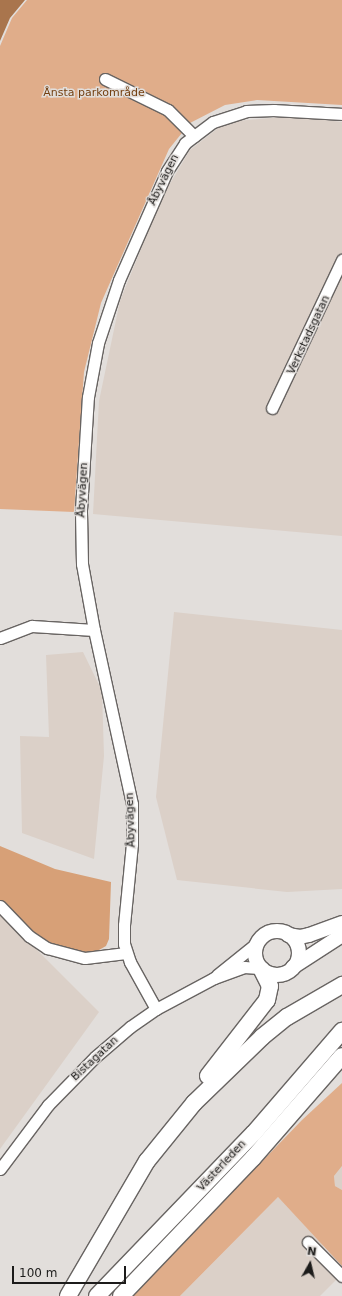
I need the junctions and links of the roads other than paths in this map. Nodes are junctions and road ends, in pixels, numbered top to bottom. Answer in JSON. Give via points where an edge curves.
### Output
{"nodes":[{"id":1,"x":105,"y":79,"type":"dead end"},
{"id":2,"x":342,"y":114,"type":"edge"},
{"id":3,"x":194,"y":136,"type":"junction"},
{"id":4,"x":342,"y":260,"type":"edge"},
{"id":5,"x":272,"y":408,"type":"dead end"},
{"id":6,"x":94,"y":630,"type":"junction"},
{"id":7,"x":0,"y":638,"type":"edge"},
{"id":8,"x":0,"y":906,"type":"edge"},
{"id":9,"x":342,"y":922,"type":"edge"},
{"id":10,"x":288,"y":934,"type":"junction"},
{"id":11,"x":342,"y":935,"type":"edge"},
{"id":12,"x":257,"y":943,"type":"junction"},
{"id":13,"x":126,"y":953,"type":"junction"},
{"id":14,"x":293,"y":967,"type":"junction"},
{"id":15,"x":261,"y":969,"type":"junction"},
{"id":16,"x":214,"y":978,"type":"junction"},
{"id":17,"x":342,"y":985,"type":"edge"},
{"id":18,"x":156,"y":1009,"type":"junction"},
{"id":19,"x":342,"y":1031,"type":"edge"},
{"id":20,"x":342,"y":1056,"type":"edge"},
{"id":21,"x":342,"y":1073,"type":"edge"},
{"id":22,"x":299,"y":1106,"type":"junction"},
{"id":23,"x":168,"y":1132,"type":"junction"},
{"id":24,"x":0,"y":1169,"type":"edge"},
{"id":25,"x":308,"y":1242,"type":"dead end"},
{"id":26,"x":342,"y":1276,"type":"edge"},
{"id":27,"x":68,"y":1296,"type":"edge"},
{"id":28,"x":97,"y":1296,"type":"edge"},
{"id":29,"x":121,"y":1296,"type":"edge"}],
"edges":[{"from":1,"to":3,"type":"street","via":[[168,110]]},
{"from":2,"to":3,"type":"street","name":"Åbyvägen","via":[[246,111],[212,122]]},
{"from":3,"to":6,"type":"street","name":"Åbyvägen","via":[[178,151],[167,171],[114,292],[95,357],[88,398],[81,523],[82,564]]},
{"from":4,"to":5,"type":"street","name":"Verkstadsgatan","via":[[325,301]]},
{"from":6,"to":7,"type":"street","via":[[32,626]]},
{"from":6,"to":13,"type":"street","name":"Åbyvägen","via":[[130,786],[133,824],[123,936]]},
{"from":8,"to":13,"type":"street","via":[[29,936],[47,948],[85,958]]},
{"from":9,"to":10,"type":"main road","via":[[300,937]]},
{"from":10,"to":12,"type":"main road","via":[[269,933]]},
{"from":10,"to":14,"type":"main road","via":[[298,948],[298,958]]},
{"from":11,"to":14,"type":"main road"},
{"from":12,"to":15,"type":"main road","via":[[255,957]]},
{"from":12,"to":16,"type":"street","name":"Bistagatan"},
{"from":13,"to":18,"type":"street","name":"Åbyvägen"},
{"from":14,"to":15,"type":"main road","via":[[272,976]]},
{"from":15,"to":16,"type":"street","name":"Bistagatan","via":[[244,967]]},
{"from":15,"to":23,"type":"highway","via":[[270,986],[266,1000]]},
{"from":16,"to":18,"type":"street","name":"Bistagatan"},
{"from":17,"to":23,"type":"highway","via":[[288,1017],[262,1037],[220,1076]]},
{"from":18,"to":24,"type":"street","name":"Bistagatan","via":[[111,1043],[68,1084],[39,1116]]},
{"from":19,"to":28,"type":"highway","name":"Västerleden","via":[[254,1132]]},
{"from":20,"to":22,"type":"highway","name":"Västerleden"},
{"from":21,"to":22,"type":"highway","via":[[308,1105]]},
{"from":22,"to":29,"type":"highway","name":"Västerleden"},
{"from":23,"to":27,"type":"highway","via":[[127,1194]]},
{"from":25,"to":26,"type":"street"}]}
